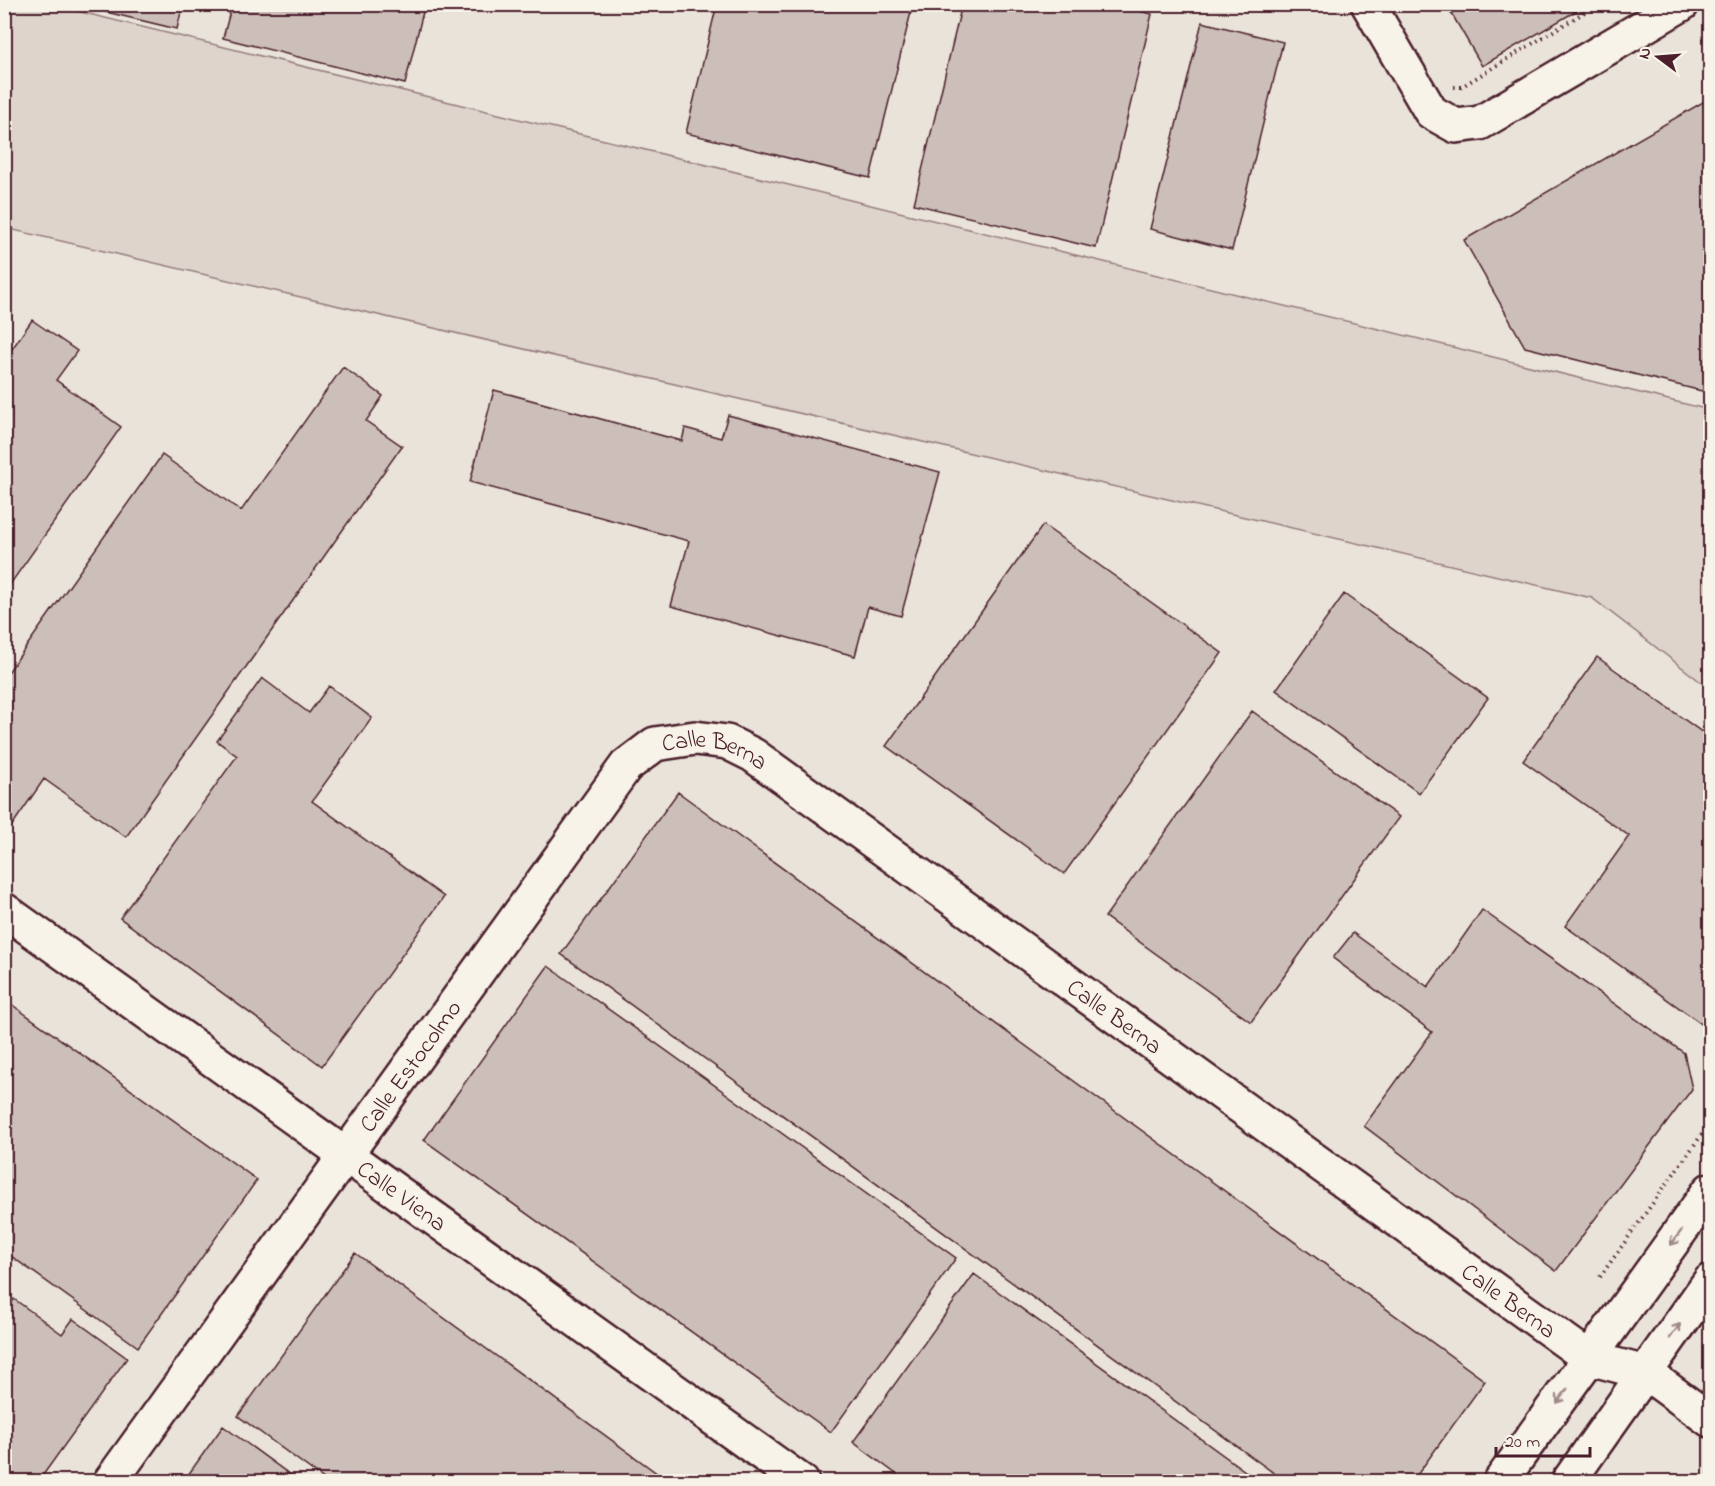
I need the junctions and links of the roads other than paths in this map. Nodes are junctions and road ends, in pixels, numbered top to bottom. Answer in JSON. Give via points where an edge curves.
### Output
{"nodes":[{"id":1,"x":1368,"y":4,"type":"edge"},
{"id":2,"x":1682,"y":4,"type":"edge"},
{"id":3,"x":626,"y":766,"type":"joint"},
{"id":4,"x":4,"y":910,"type":"edge"},
{"id":5,"x":347,"y":1154,"type":"junction"},
{"id":6,"x":1710,"y":1191,"type":"edge"},
{"id":7,"x":1710,"y":1281,"type":"edge"},
{"id":8,"x":1589,"y":1358,"type":"junction"},
{"id":9,"x":1646,"y":1372,"type":"junction"},
{"id":10,"x":1710,"y":1420,"type":"edge"},
{"id":11,"x":110,"y":1482,"type":"edge"},
{"id":12,"x":802,"y":1482,"type":"edge"},
{"id":13,"x":1500,"y":1482,"type":"edge"},
{"id":14,"x":1568,"y":1482,"type":"edge"}],
"edges":[{"from":1,"to":2,"type":"street","via":[[1431,112],[1456,126],[1480,123]]},
{"from":3,"to":5,"type":"street","name":"Calle Estocolmo"},
{"from":3,"to":8,"type":"street","name":"Calle Berna","via":[[655,744],[695,738],[727,742],[753,755]]},
{"from":4,"to":5,"type":"street","name":"Calle Viena"},
{"from":5,"to":11,"type":"street","name":"Calle Estocolmo"},
{"from":5,"to":12,"type":"street","name":"Calle Viena"},
{"from":6,"to":8,"type":"street","one_way":true},
{"from":9,"to":7,"type":"street","one_way":true},
{"from":8,"to":9,"type":"street"},
{"from":8,"to":13,"type":"street","one_way":true},
{"from":9,"to":10,"type":"street"},
{"from":9,"to":14,"type":"street"}]}
